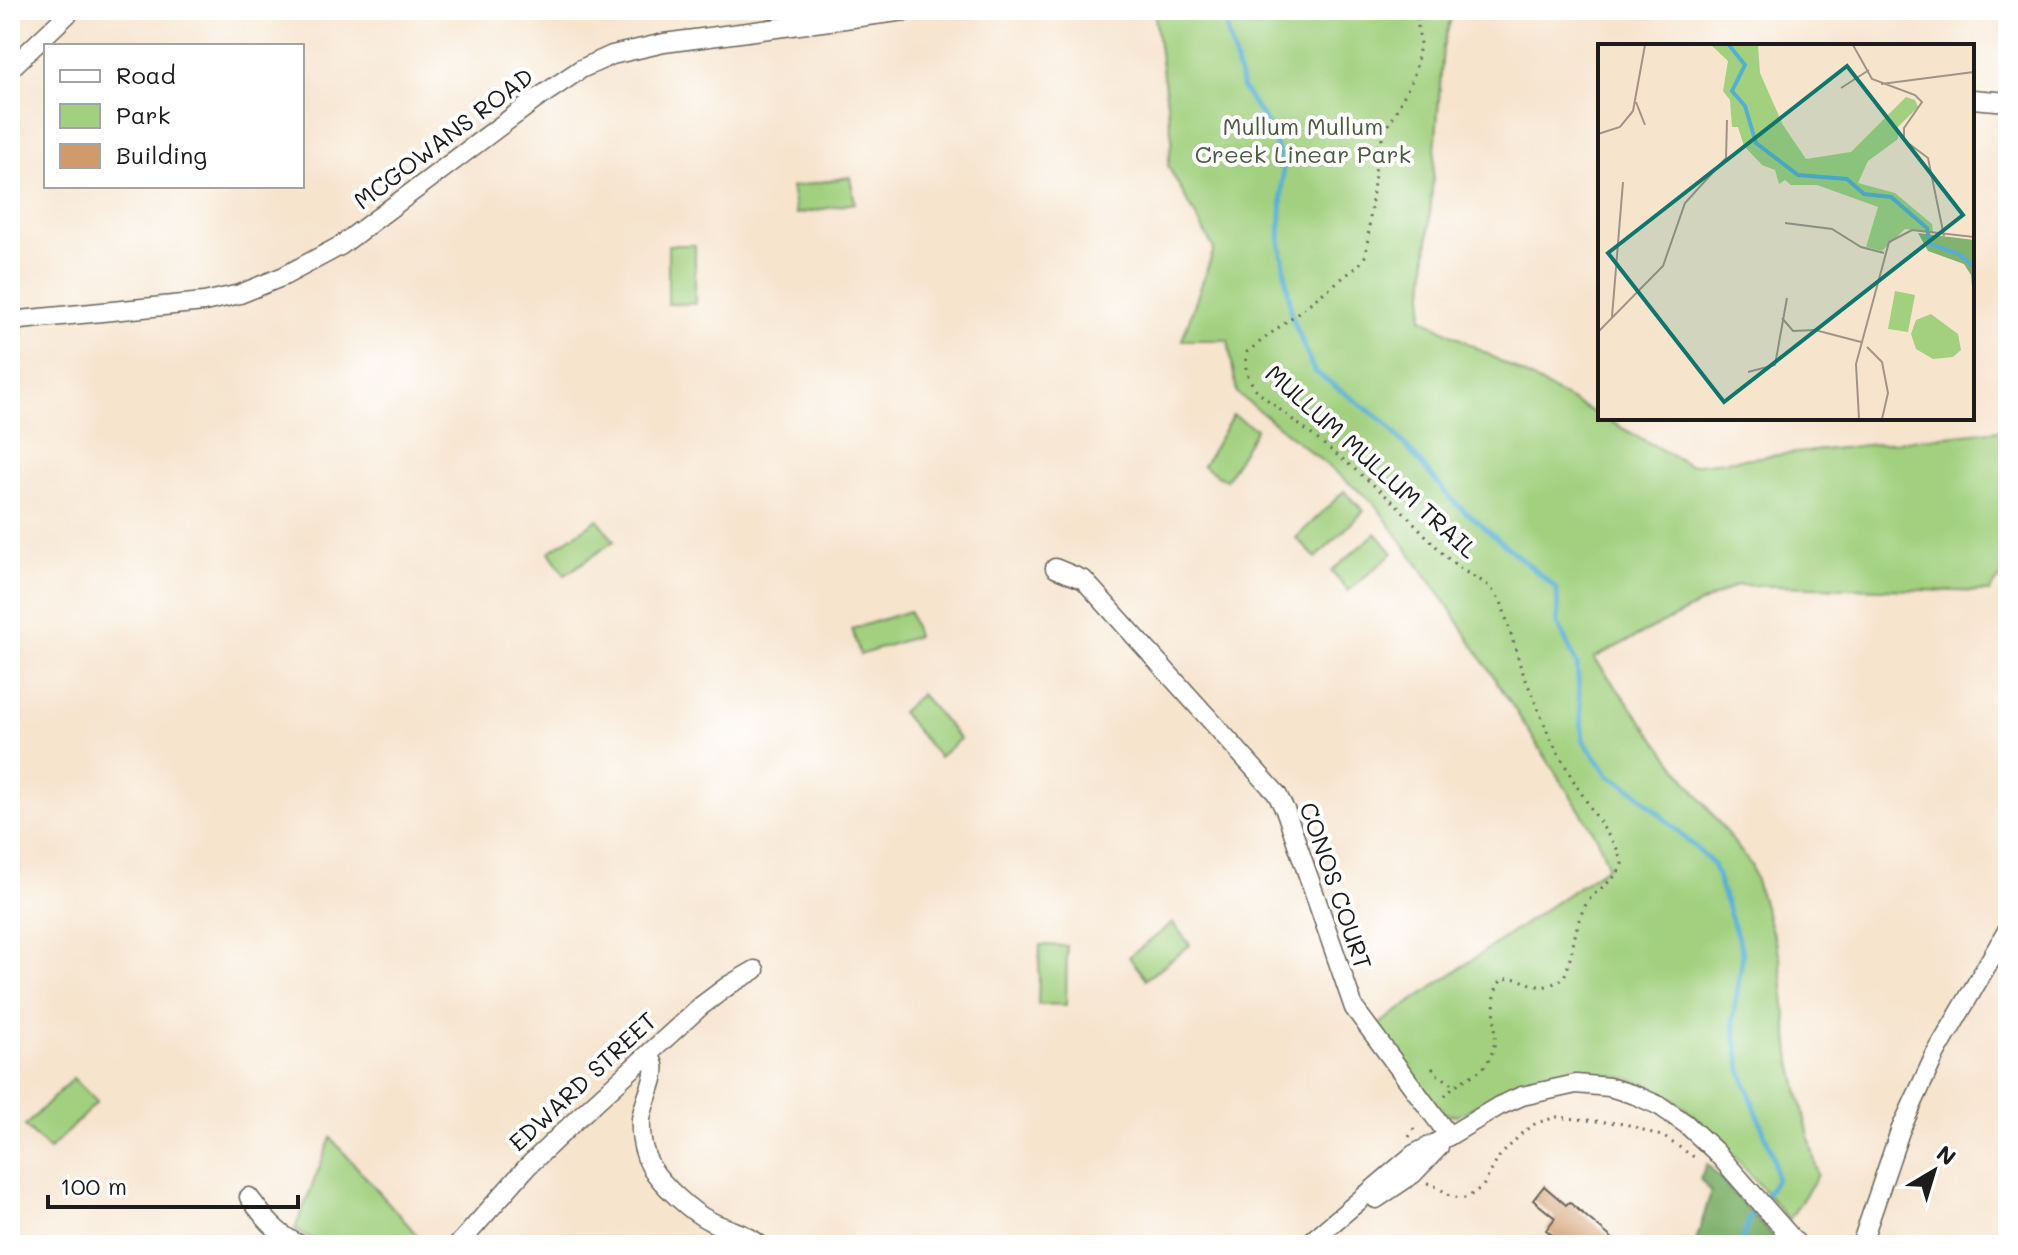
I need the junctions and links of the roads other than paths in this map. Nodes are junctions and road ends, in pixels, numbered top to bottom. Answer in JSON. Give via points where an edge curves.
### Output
{"nodes":[{"id":1,"x":72,"y":10,"type":"edge"},
{"id":2,"x":913,"y":10,"type":"edge"},
{"id":3,"x":10,"y":69,"type":"edge"},
{"id":4,"x":1974,"y":99,"type":"edge"},
{"id":5,"x":2008,"y":102,"type":"edge"},
{"id":6,"x":10,"y":321,"type":"edge"},
{"id":7,"x":1055,"y":568,"type":"dead end"},
{"id":8,"x":2008,"y":929,"type":"edge"},
{"id":9,"x":755,"y":970,"type":"dead end"},
{"id":10,"x":649,"y":1054,"type":"junction"},
{"id":11,"x":1449,"y":1136,"type":"junction"},
{"id":12,"x":249,"y":1197,"type":"dead end"},
{"id":13,"x":301,"y":1245,"type":"edge"},
{"id":14,"x":458,"y":1245,"type":"edge"},
{"id":15,"x":760,"y":1245,"type":"edge"},
{"id":16,"x":1307,"y":1245,"type":"edge"},
{"id":17,"x":1798,"y":1245,"type":"edge"},
{"id":18,"x":1861,"y":1245,"type":"edge"}],
"edges":[{"from":1,"to":3,"type":"street"},
{"from":2,"to":6,"type":"street","name":"MCGOWANS ROAD","via":[[664,43],[612,55],[535,100],[340,246],[284,276],[204,302]]},
{"from":4,"to":5,"type":"street"},
{"from":7,"to":11,"type":"street","name":"CONOS COURT","via":[[1084,580],[1277,794],[1354,1008]]},
{"from":8,"to":18,"type":"street","via":[[1935,1055],[1900,1131]]},
{"from":9,"to":10,"type":"street","name":"EDWARD STREET","via":[[701,1006]]},
{"from":10,"to":14,"type":"street","name":"EDWARD STREET","via":[[527,1167]]},
{"from":10,"to":15,"type":"street","via":[[655,1075],[641,1127],[651,1167],[709,1221]]},
{"from":11,"to":16,"type":"street"},
{"from":11,"to":17,"type":"street","via":[[1522,1096],[1576,1084],[1635,1095],[1686,1124]]},
{"from":12,"to":13,"type":"street","via":[[281,1233]]}]}
